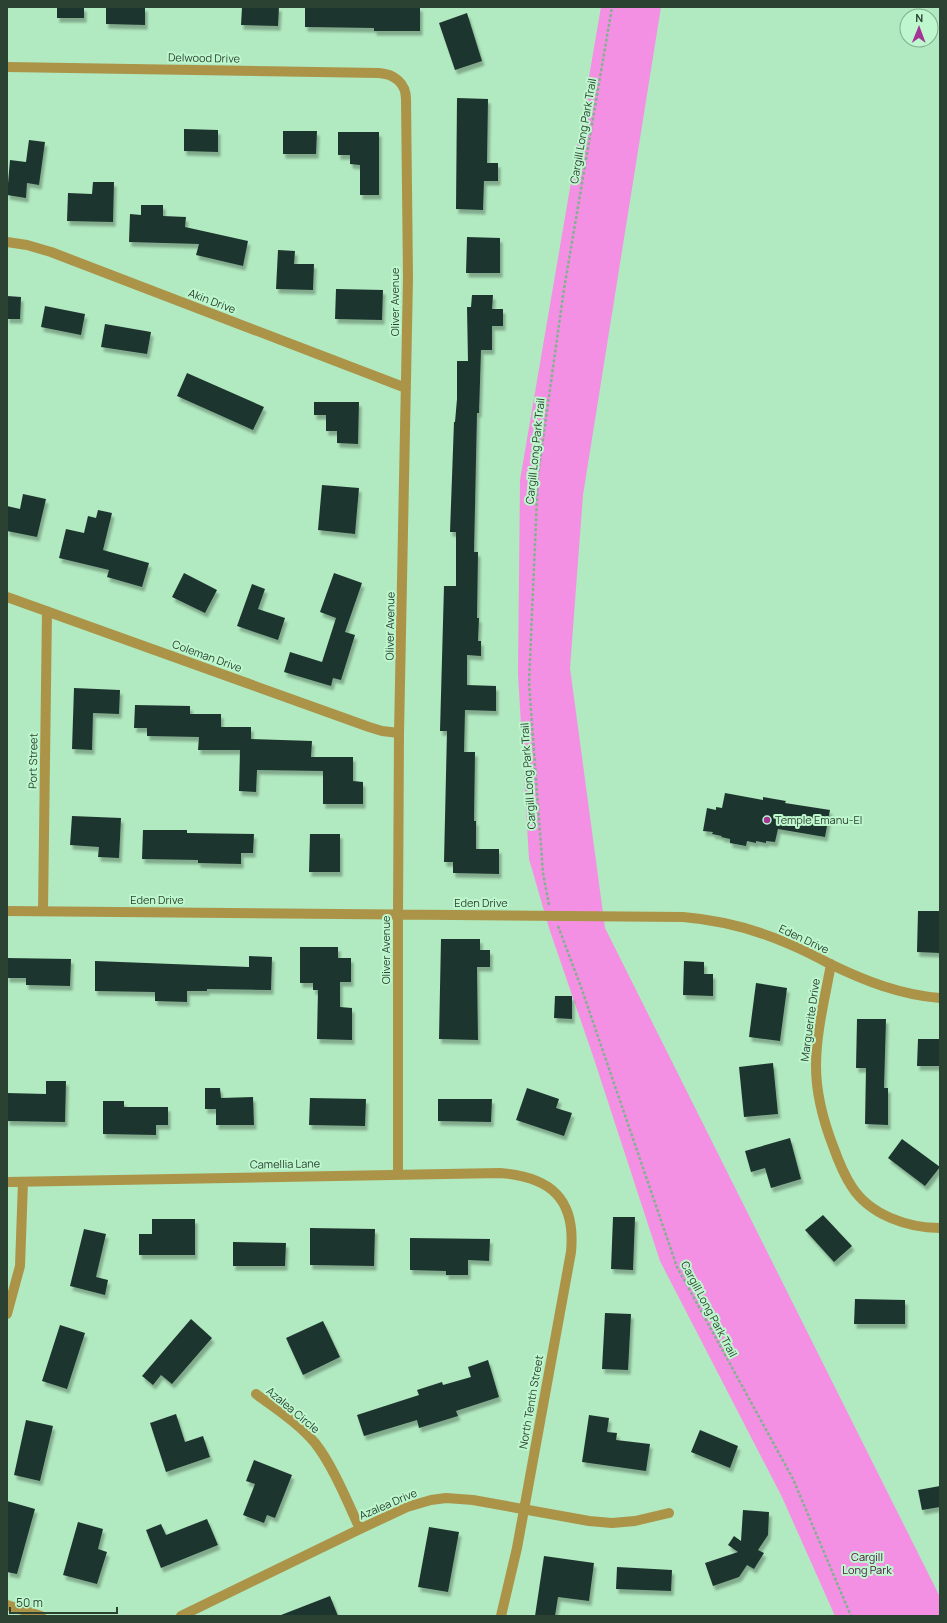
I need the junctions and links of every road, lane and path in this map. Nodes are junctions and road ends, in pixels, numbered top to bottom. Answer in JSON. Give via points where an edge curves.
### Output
{"nodes":[{"id":1,"x":612,"y":7,"type":"edge"},
{"id":2,"x":7,"y":67,"type":"edge"},
{"id":3,"x":398,"y":81,"type":"joint"},
{"id":4,"x":7,"y":242,"type":"edge"},
{"id":5,"x":406,"y":388,"type":"junction"},
{"id":6,"x":7,"y":597,"type":"edge"},
{"id":7,"x":47,"y":611,"type":"junction"},
{"id":8,"x":399,"y":733,"type":"junction"},
{"id":9,"x":547,"y":902,"type":"dead end"},
{"id":10,"x":7,"y":911,"type":"edge"},
{"id":11,"x":43,"y":911,"type":"junction"},
{"id":12,"x":398,"y":914,"type":"junction"},
{"id":13,"x":559,"y":929,"type":"dead end"},
{"id":14,"x":831,"y":964,"type":"junction"},
{"id":15,"x":940,"y":998,"type":"edge"},
{"id":16,"x":398,"y":1174,"type":"junction"},
{"id":17,"x":7,"y":1182,"type":"edge"},
{"id":18,"x":23,"y":1182,"type":"junction"},
{"id":19,"x":558,"y":1194,"type":"joint"},
{"id":20,"x":940,"y":1228,"type":"edge"},
{"id":21,"x":7,"y":1314,"type":"edge"},
{"id":22,"x":256,"y":1394,"type":"dead end"},
{"id":23,"x":524,"y":1509,"type":"junction"},
{"id":24,"x":669,"y":1513,"type":"dead end"},
{"id":25,"x":360,"y":1529,"type":"junction"},
{"id":26,"x":7,"y":1605,"type":"edge"},
{"id":27,"x":41,"y":1616,"type":"edge"},
{"id":28,"x":181,"y":1616,"type":"edge"},
{"id":29,"x":501,"y":1616,"type":"edge"},
{"id":30,"x":851,"y":1616,"type":"edge"}],
"edges":[{"from":1,"to":9,"type":"path","name":"Cargill Long Park Trail","via":[[564,289],[538,475],[529,683]]},
{"from":2,"to":3,"type":"street","name":"Delwood Drive","via":[[379,73],[393,76]]},
{"from":3,"to":5,"type":"street","name":"Oliver Avenue","via":[[405,90],[406,99]]},
{"from":4,"to":5,"type":"street","name":"Akin Drive","via":[[51,252]]},
{"from":5,"to":8,"type":"street","name":"Oliver Avenue"},
{"from":6,"to":7,"type":"street","name":"Coleman Drive"},
{"from":7,"to":8,"type":"street","name":"Coleman Drive","via":[[369,728]]},
{"from":7,"to":11,"type":"street","name":"Port Street"},
{"from":8,"to":12,"type":"street","name":"Oliver Avenue"},
{"from":10,"to":11,"type":"street","name":"Eden Drive"},
{"from":11,"to":12,"type":"street","name":"Eden Drive"},
{"from":12,"to":14,"type":"street","name":"Eden Drive","via":[[700,918],[775,938]]},
{"from":12,"to":16,"type":"street","name":"Oliver Avenue"},
{"from":13,"to":30,"type":"path","name":"Cargill Long Park Trail","via":[[677,1267],[793,1479]]},
{"from":14,"to":15,"type":"street","name":"Eden Drive","via":[[892,989]]},
{"from":14,"to":20,"type":"street","name":"Marguerite Drive","via":[[818,1041],[816,1082],[824,1123],[836,1153],[853,1188],[869,1205],[904,1223]]},
{"from":16,"to":18,"type":"street","name":"Camellia Lane"},
{"from":16,"to":19,"type":"street","name":"Camellia Lane","via":[[512,1174],[547,1185]]},
{"from":17,"to":18,"type":"street","name":"Camellia Lane"},
{"from":18,"to":21,"type":"street","via":[[20,1266]]},
{"from":19,"to":23,"type":"street","name":"North Tenth Street","via":[[569,1213],[572,1232],[571,1252]]},
{"from":22,"to":25,"type":"street","name":"Azalea Circle","via":[[315,1443],[326,1459]]},
{"from":23,"to":24,"type":"street","name":"Azalea Drive","via":[[612,1523],[635,1521]]},
{"from":23,"to":25,"type":"street","name":"Azalea Drive","via":[[438,1498],[407,1507]]},
{"from":23,"to":29,"type":"street","name":"North Tenth Street","via":[[513,1570]]},
{"from":25,"to":28,"type":"street","name":"Azalea Drive"},
{"from":26,"to":27,"type":"street"}]}
